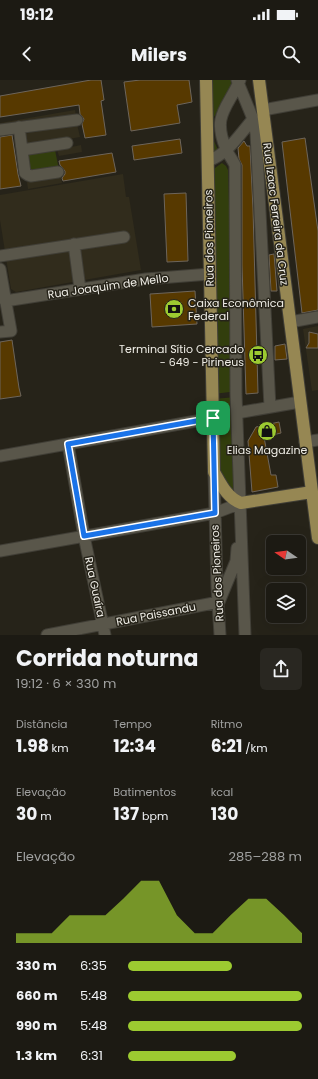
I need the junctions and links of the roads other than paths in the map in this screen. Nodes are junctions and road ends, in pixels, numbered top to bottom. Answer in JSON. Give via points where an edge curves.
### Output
{"nodes":[{"id":1,"x":206,"y":80,"type":"edge"},
{"id":2,"x":259,"y":80,"type":"edge"},
{"id":3,"x":238,"y":81,"type":"edge"},
{"id":4,"x":318,"y":100,"type":"edge"},
{"id":5,"x":263,"y":110,"type":"junction"},
{"id":6,"x":253,"y":119,"type":"junction"},
{"id":7,"x":78,"y":120,"type":"dead end"},
{"id":8,"x":19,"y":127,"type":"junction"},
{"id":9,"x":0,"y":130,"type":"edge"},
{"id":10,"x":67,"y":143,"type":"dead end"},
{"id":11,"x":22,"y":150,"type":"junction"},
{"id":12,"x":226,"y":151,"type":"junction"},
{"id":13,"x":208,"y":161,"type":"junction"},
{"id":14,"x":58,"y":172,"type":"dead end"},
{"id":15,"x":124,"y":237,"type":"dead end"},
{"id":16,"x":74,"y":244,"type":"junction"},
{"id":17,"x":0,"y":256,"type":"edge"},
{"id":18,"x":0,"y":269,"type":"edge"},
{"id":19,"x":210,"y":274,"type":"junction"},
{"id":20,"x":80,"y":289,"type":"junction"},
{"id":21,"x":3,"y":298,"type":"edge"},
{"id":22,"x":318,"y":317,"type":"edge"},
{"id":23,"x":290,"y":322,"type":"junction"},
{"id":24,"x":0,"y":332,"type":"edge"},
{"id":25,"x":300,"y":402,"type":"junction"},
{"id":26,"x":270,"y":407,"type":"junction"},
{"id":27,"x":237,"y":413,"type":"junction"},
{"id":28,"x":213,"y":418,"type":"junction"},
{"id":29,"x":318,"y":440,"type":"edge"},
{"id":30,"x":306,"y":442,"type":"junction"},
{"id":31,"x":68,"y":444,"type":"junction"},
{"id":32,"x":0,"y":456,"type":"edge"},
{"id":33,"x":214,"y":472,"type":"junction"},
{"id":34,"x":312,"y":492,"type":"junction"},
{"id":35,"x":241,"y":503,"type":"junction"},
{"id":36,"x":215,"y":513,"type":"junction"},
{"id":37,"x":84,"y":536,"type":"junction"},
{"id":38,"x":318,"y":537,"type":"edge"},
{"id":39,"x":0,"y":550,"type":"edge"},
{"id":40,"x":218,"y":602,"type":"junction"},
{"id":41,"x":104,"y":630,"type":"edge"},
{"id":42,"x":47,"y":635,"type":"edge"},
{"id":43,"x":220,"y":635,"type":"edge"},
{"id":44,"x":246,"y":635,"type":"edge"}],
"edges":[{"from":1,"to":13,"type":"main road","name":"Rua dos Pioneiros"},
{"from":2,"to":5,"type":"main road","name":"Rua Izaac Ferreira da Cruz"},
{"from":3,"to":6,"type":"street"},
{"from":3,"to":12,"type":"street","via":[[221,116],[219,127]]},
{"from":4,"to":5,"type":"street"},
{"from":5,"to":23,"type":"main road","name":"Rua Izaac Ferreira da Cruz"},
{"from":6,"to":12,"type":"street"},
{"from":6,"to":26,"type":"street","via":[[256,133]]},
{"from":7,"to":8,"type":"street"},
{"from":8,"to":9,"type":"street"},
{"from":8,"to":11,"type":"street"},
{"from":10,"to":11,"type":"street"},
{"from":11,"to":14,"type":"street","via":[[25,173],[28,175]]},
{"from":12,"to":13,"type":"street"},
{"from":12,"to":27,"type":"street","via":[[234,165]]},
{"from":13,"to":19,"type":"main road","name":"Rua dos Pioneiros"},
{"from":15,"to":16,"type":"street"},
{"from":16,"to":17,"type":"street"},
{"from":16,"to":20,"type":"street"},
{"from":18,"to":21,"type":"street"},
{"from":19,"to":20,"type":"street","name":"Rua Joaquim de Mello","via":[[146,279]]},
{"from":19,"to":28,"type":"main road","name":"Rua dos Pioneiros"},
{"from":20,"to":21,"type":"street","name":"Rua Joaquim de Mello"},
{"from":21,"to":24,"type":"street","via":[[9,314],[11,331]]},
{"from":22,"to":23,"type":"street"},
{"from":23,"to":25,"type":"main road","name":"Rua Izaac Ferreira da Cruz"},
{"from":25,"to":26,"type":"street"},
{"from":25,"to":30,"type":"main road","name":"Rua Izaac Ferreira da Cruz"},
{"from":26,"to":27,"type":"street"},
{"from":27,"to":35,"type":"street"},
{"from":28,"to":31,"type":"street"},
{"from":28,"to":33,"type":"main road","name":"Rua dos Pioneiros"},
{"from":29,"to":30,"type":"street"},
{"from":30,"to":34,"type":"main road","name":"Rua Izaac Ferreira da Cruz"},
{"from":31,"to":32,"type":"street"},
{"from":31,"to":37,"type":"street","name":"Rua Guaíra"},
{"from":33,"to":35,"type":"main road","via":[[230,496]]},
{"from":33,"to":36,"type":"street","name":"Rua dos Pioneiros"},
{"from":34,"to":35,"type":"main road"},
{"from":34,"to":38,"type":"main road","name":"Rua Izaac Ferreira da Cruz"},
{"from":35,"to":36,"type":"street"},
{"from":35,"to":40,"type":"street","via":[[236,561]]},
{"from":35,"to":44,"type":"street"},
{"from":36,"to":37,"type":"street"},
{"from":36,"to":40,"type":"street","name":"Rua dos Pioneiros"},
{"from":37,"to":39,"type":"street"},
{"from":37,"to":41,"type":"street","name":"Rua Guaíra"},
{"from":40,"to":41,"type":"street","name":"Rua Paissandu"},
{"from":40,"to":43,"type":"street","name":"Rua dos Pioneiros"},
{"from":41,"to":42,"type":"street","name":"Rua Paissandu"}]}
